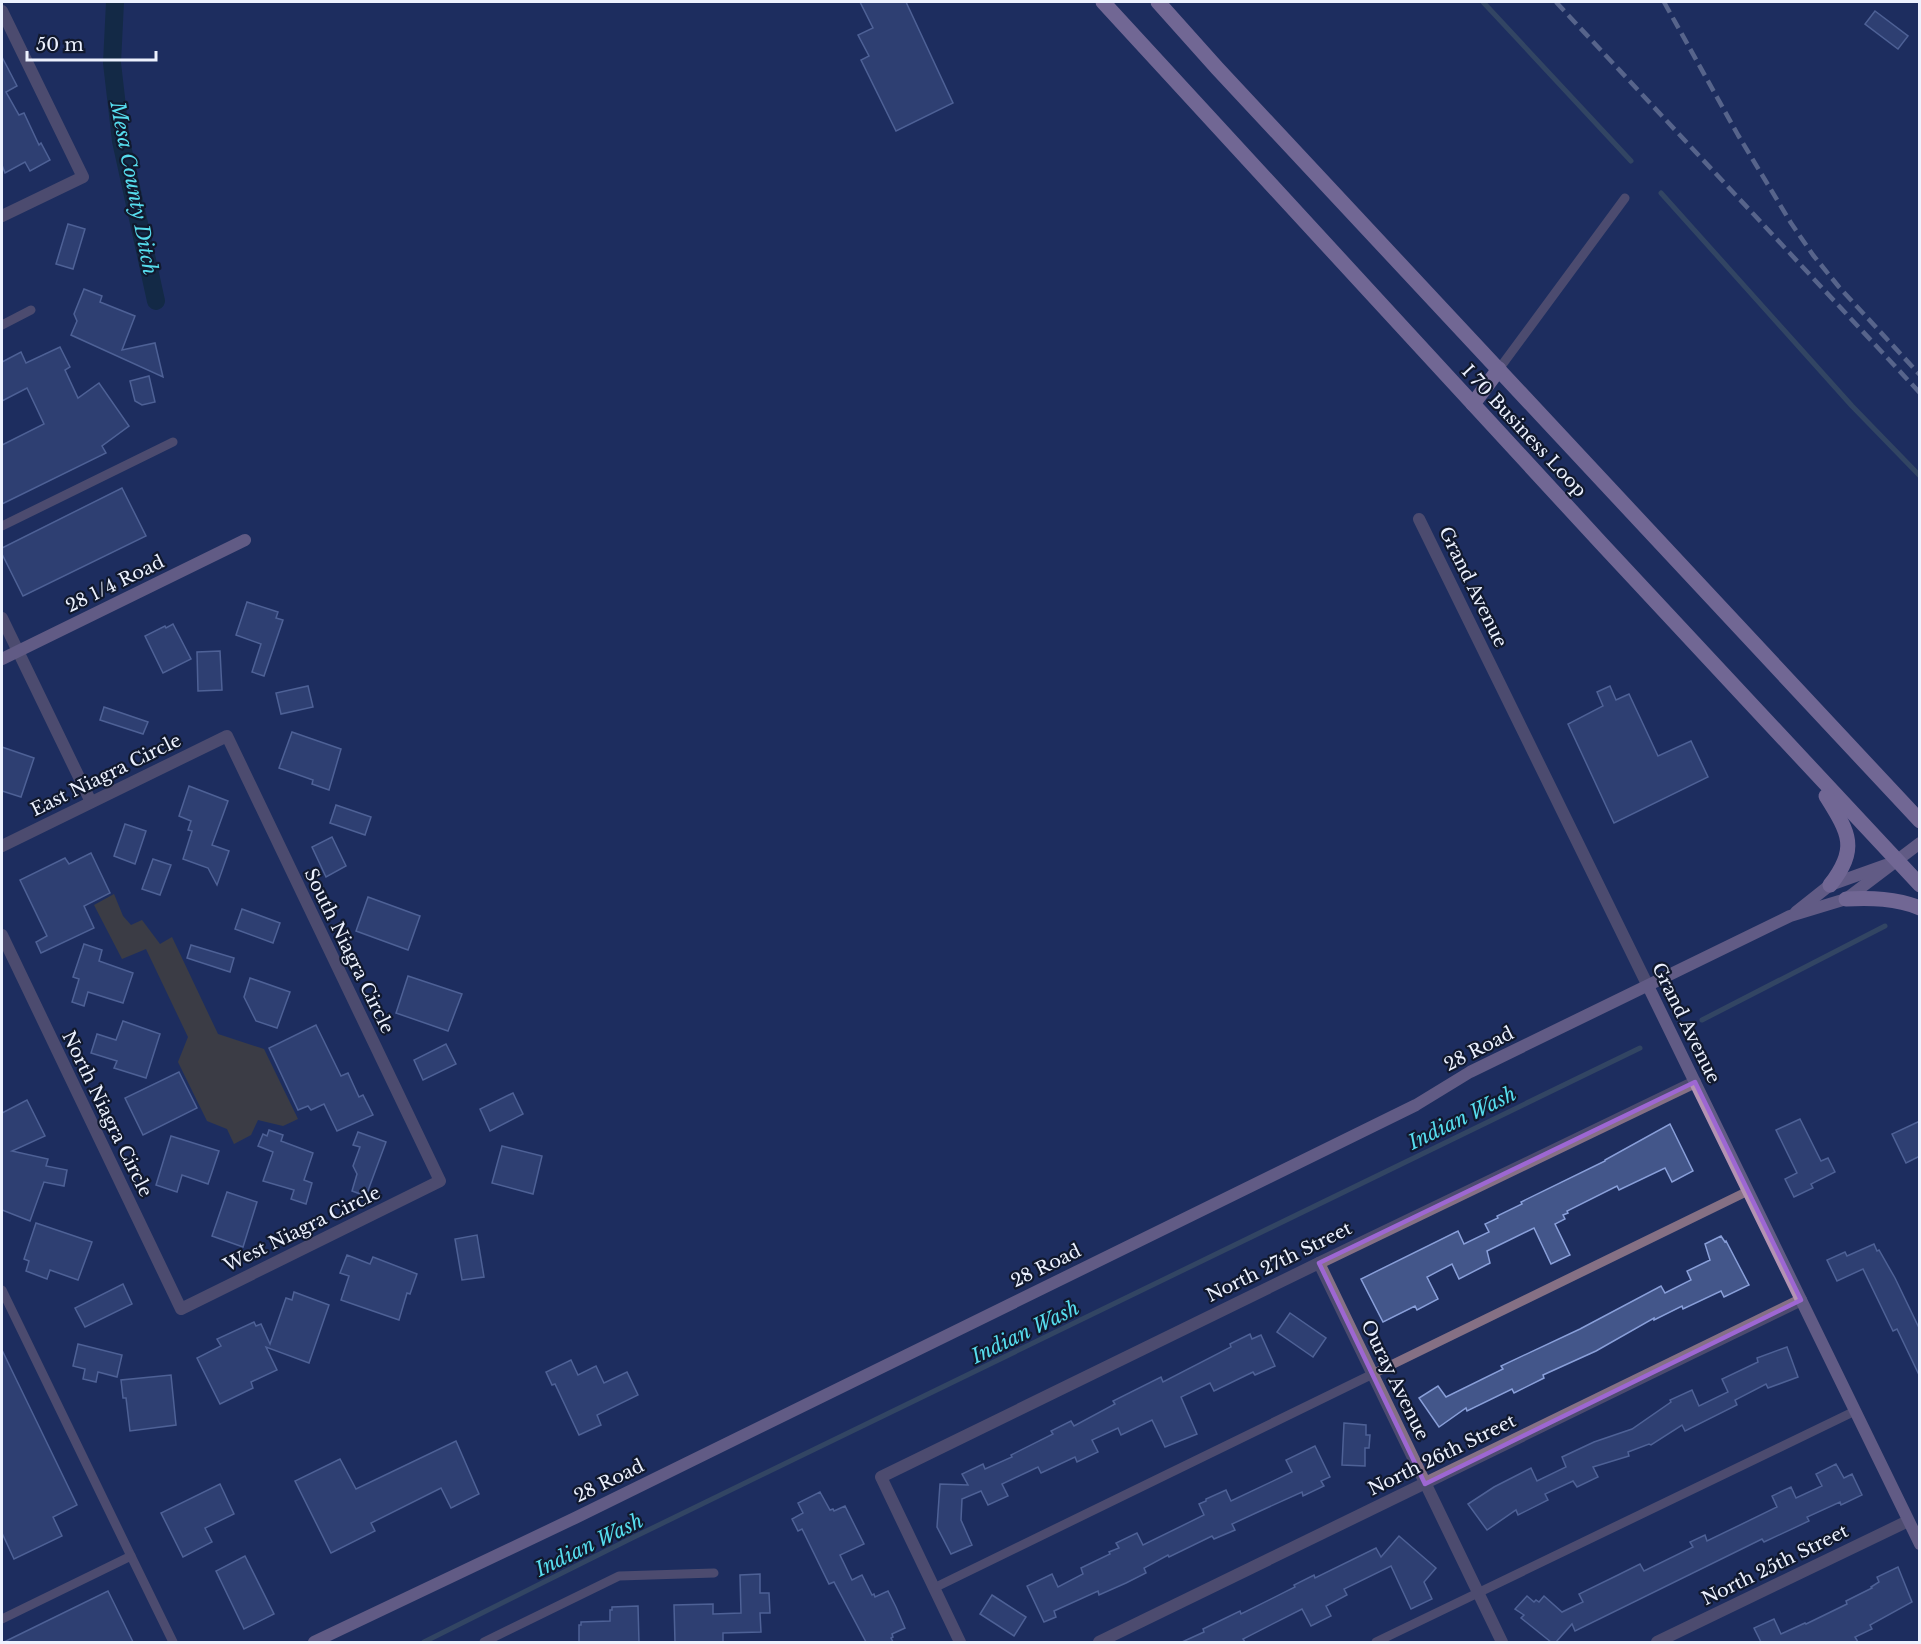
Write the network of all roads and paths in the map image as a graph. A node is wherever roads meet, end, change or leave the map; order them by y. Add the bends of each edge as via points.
1 (1103, 2) edge
2 (1158, 2) edge
3 (2, 11) edge
4 (1624, 198) dead end
5 (2, 216) edge
6 (31, 310) dead end
7 (2, 325) edge
8 (1498, 369) junction
9 (1473, 404) junction
10 (173, 442) dead end
11 (1419, 519) dead end
12 (2, 526) edge
13 (245, 540) dead end
14 (2, 618) edge
15 (17, 652) junction
16 (2, 659) edge
17 (227, 736) joint
18 (1809, 767) junction
19 (91, 802) junction
20 (1920, 822) edge
21 (1920, 843) edge
22 (2, 846) edge
23 (1897, 861) junction
24 (1830, 885) junction
25 (1920, 885) edge
26 (1846, 900) junction
27 (1920, 908) edge
28 (1790, 916) junction
29 (2, 935) edge
30 (1648, 986) junction
31 (1695, 1082) junction
32 (440, 1181) joint
33 (1748, 1191) junction
34 (1319, 1263) junction
35 (2, 1290) edge
36 (1801, 1300) junction
37 (181, 1309) joint
38 (1373, 1375) junction
39 (1855, 1411) junction
40 (1425, 1484) junction
41 (1908, 1521) junction
42 (1920, 1544) edge
43 (131, 1556) junction
44 (714, 1573) dead end
45 (934, 1588) junction
46 (1478, 1593) junction
47 (2, 1619) edge
48 (173, 1642) edge
49 (314, 1642) edge
50 (484, 1642) edge
51 (960, 1642) edge
52 (1099, 1642) edge
53 (1376, 1642) edge
54 (1502, 1642) edge
55 (1657, 1642) edge

1 - 9 main road, I 70 Business Loop
2 - 8 main road, I 70 Business Loop
3 - 5 street via 83,177
4 - 8 lane
6 - 7 lane
8 - 9 main road
8 - 20 main road, I 70 Business Loop
9 - 18 main road, I 70 Business Loop
10 - 12 lane
11 - 30 street, Grand Avenue
13 - 15 main road, 28 1/4 Road
14 - 15 street
15 - 16 main road, 28 1/4 Road
15 - 19 street
17 - 19 street, East Niagra Circle
17 - 32 street, South Niagra Circle
18 - 23 main road, I 70 Business Loop
18 - 24 main road via 1840,818 1849,842 1842,870
19 - 22 street, East Niagra Circle
21 - 23 main road, 28 Road
23 - 24 main road, 28 Road
23 - 25 main road, I 70 Business Loop
23 - 26 main road, 28 Road
24 - 28 main road, 28 Road
26 - 27 main road via 1882,899
26 - 28 main road, 28 Road
28 - 30 main road, 28 Road
29 - 37 street, North Niagra Circle
30 - 31 main road, Grand Avenue
30 - 49 main road, 28 Road via 1470,1072 1416,1105
31 - 33 main road, Grand Avenue
31 - 34 street, North 27th Street
32 - 37 street, West Niagra Circle
33 - 36 main road, Grand Avenue
33 - 38 lane
34 - 38 street, Ouray Avenue
34 - 45 street, North 27th Street via 881,1477
35 - 43 lane
36 - 39 main road, Grand Avenue
36 - 40 street, North 26th Street
38 - 40 street, Ouray Avenue
38 - 45 lane
39 - 41 main road, Grand Avenue
39 - 46 lane
40 - 46 street, Ouray Avenue
40 - 52 street, North 26th Street
41 - 42 main road, Grand Avenue
41 - 55 street, North 25th Street
43 - 47 lane
43 - 48 lane
44 - 50 lane via 619,1576
45 - 51 street
46 - 53 lane
46 - 54 street, Ouray Avenue

